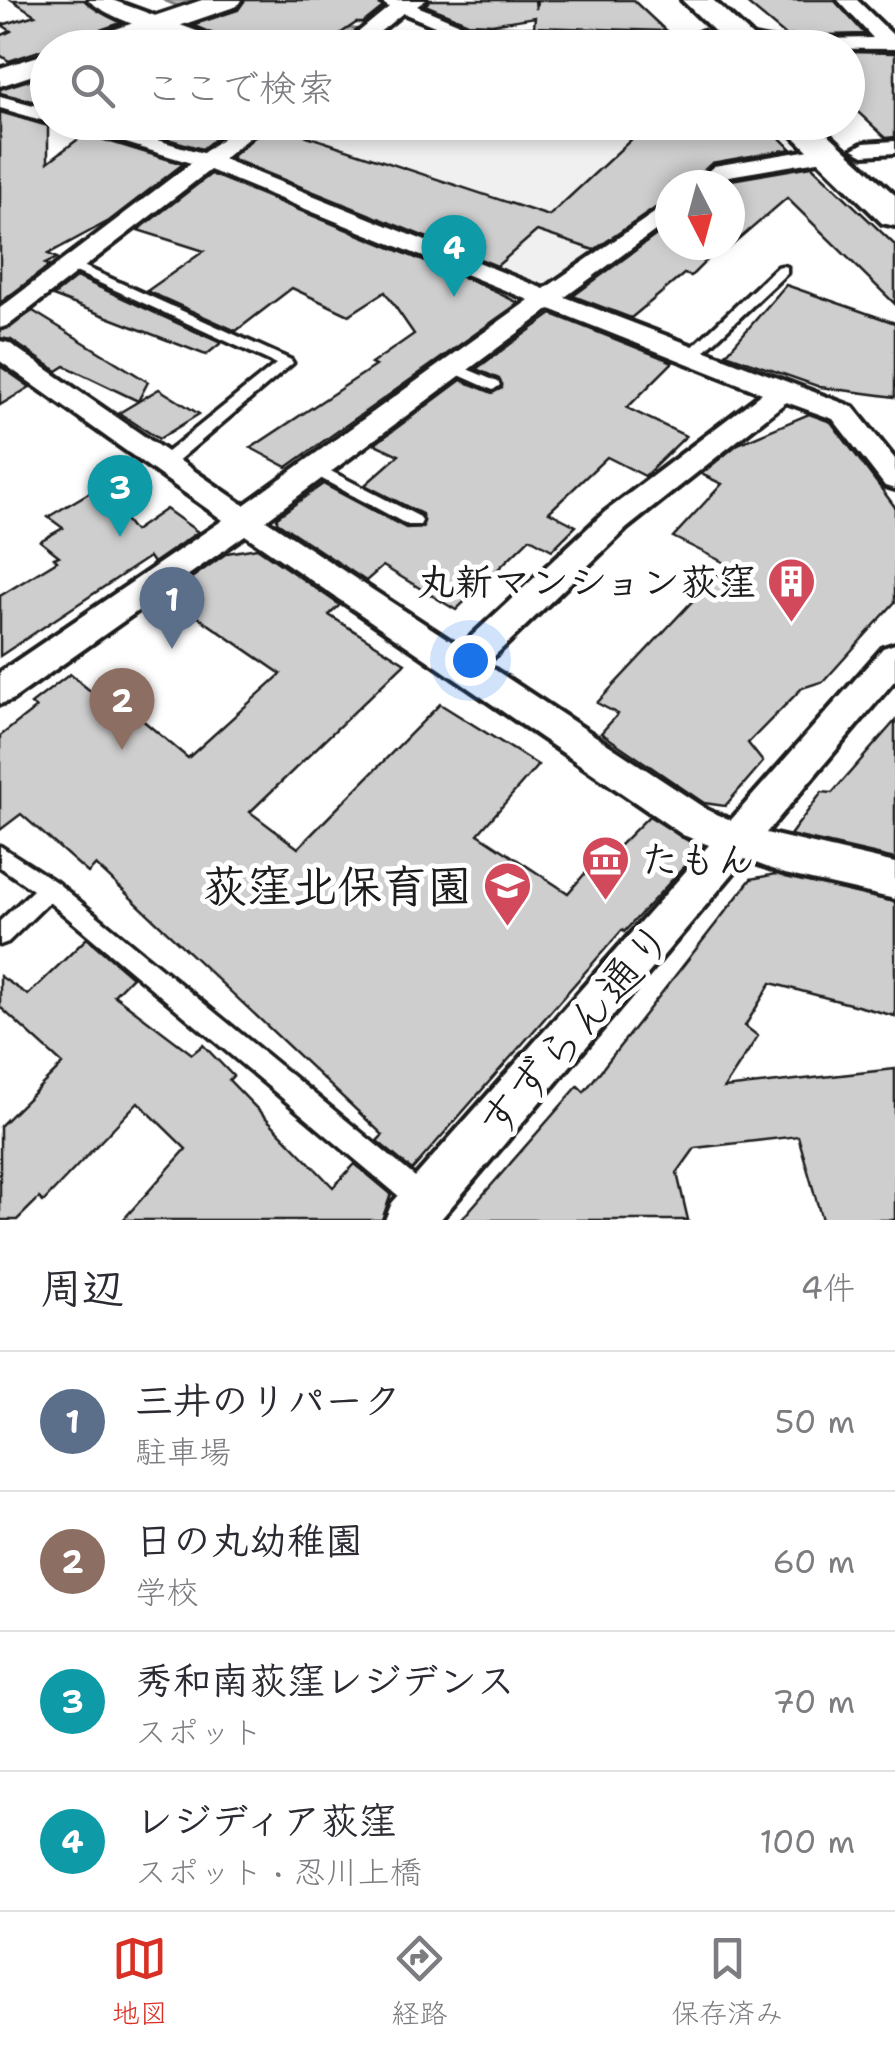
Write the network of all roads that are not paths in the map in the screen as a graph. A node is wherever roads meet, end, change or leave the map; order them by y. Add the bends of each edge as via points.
1 (97, 0) edge
2 (228, 0) edge
3 (663, 0) edge
4 (696, 0) edge
5 (847, 0) edge
6 (402, 2) edge
7 (154, 24) junction
8 (137, 30) edge
9 (174, 30) edge
10 (369, 30) edge
11 (460, 30) edge
12 (708, 30) edge
13 (718, 30) edge
14 (865, 44) edge
15 (892, 44) edge
16 (30, 67) edge
17 (0, 77) edge
18 (0, 102) edge
19 (30, 111) edge
20 (132, 140) edge
21 (236, 140) edge
22 (825, 140) edge
23 (834, 140) edge
24 (842, 140) edge
25 (880, 148) edge
26 (210, 162) junction
27 (725, 170) edge
28 (895, 176) edge
29 (895, 215) edge
30 (655, 221) edge
31 (72, 265) junction
32 (782, 270) dead end
33 (548, 299) junction
34 (0, 320) edge
35 (0, 349) edge
36 (690, 357) junction
37 (455, 368) junction
38 (493, 385) dead end
39 (783, 390) junction
40 (162, 465) junction
41 (315, 468) junction
42 (895, 479) edge
43 (235, 514) junction
44 (414, 521) dead end
45 (895, 656) edge
46 (463, 665) junction
47 (0, 690) edge
48 (739, 841) junction
49 (0, 855) edge
50 (895, 881) edge
51 (49, 889) junction
52 (0, 935) edge
53 (417, 1211) edge

1 - 7 street
2 - 7 street
3 - 12 main road
4 - 13 main road
5 - 15 street
6 - 10 street
6 - 11 street
7 - 8 street
7 - 9 street
14 - 15 street
16 - 17 street
18 - 19 street
20 - 26 street
21 - 26 street
22 - 27 street
23 - 29 main road
24 - 25 main road
25 - 28 main road
26 - 31 street
26 - 33 street
30 - 33 street
31 - 34 street
31 - 40 lane via 286,363
32 - 36 lane
33 - 36 street
33 - 37 street
35 - 40 street
36 - 39 street
37 - 38 lane
37 - 41 street
39 - 42 street via 843,413
39 - 46 street via 616,520
40 - 43 street
41 - 43 street
41 - 44 lane
43 - 46 street
43 - 47 street
45 - 48 street, すずらん通り
46 - 48 street via 696,823
48 - 50 street
48 - 53 street, すずらん通り
49 - 51 lane
51 - 52 lane
51 - 53 lane

